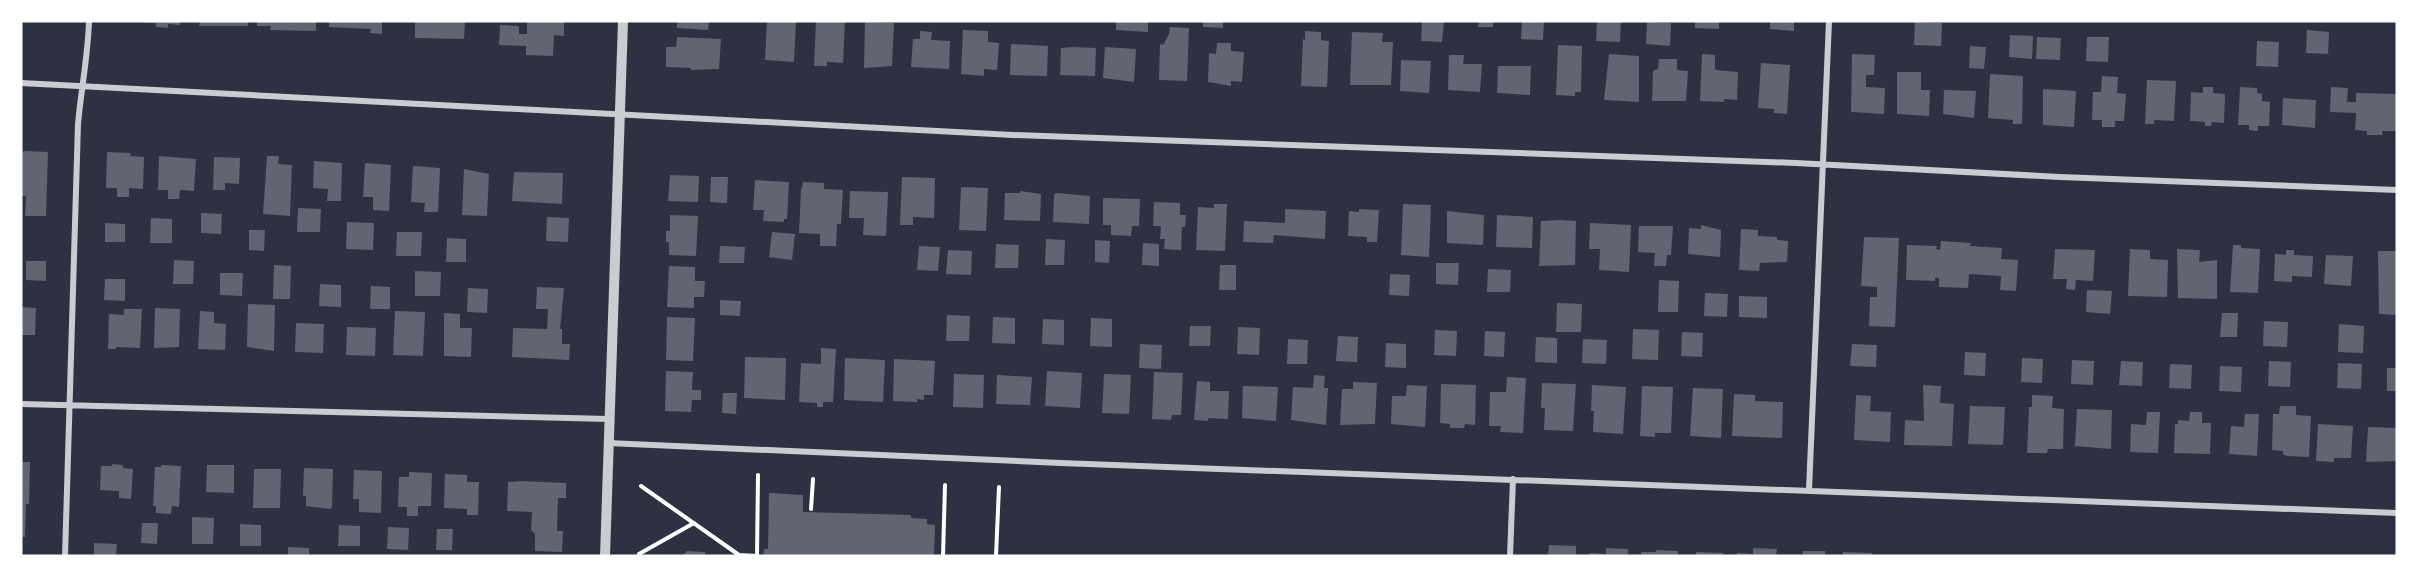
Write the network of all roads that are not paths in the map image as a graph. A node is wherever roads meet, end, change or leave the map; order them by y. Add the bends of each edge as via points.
1 (89, 21) edge
2 (623, 21) edge
3 (1829, 21) edge
4 (21, 83) edge
5 (82, 86) junction
6 (618, 115) junction
7 (1824, 165) junction
8 (2397, 190) edge
9 (21, 404) edge
10 (70, 405) junction
11 (609, 419) junction
12 (608, 443) junction
13 (1513, 479) junction
14 (1809, 490) junction
15 (2397, 513) edge
16 (65, 556) edge
17 (605, 556) edge
18 (1509, 556) edge

1 - 5 street
2 - 6 street
3 - 7 street
4 - 5 street
5 - 6 street
5 - 10 street
6 - 7 street via 1013,135
6 - 11 street
7 - 8 street
7 - 14 street
9 - 10 street
10 - 11 street
10 - 16 street
11 - 12 street
12 - 13 street
12 - 17 street
13 - 14 street
13 - 18 street
14 - 15 street

